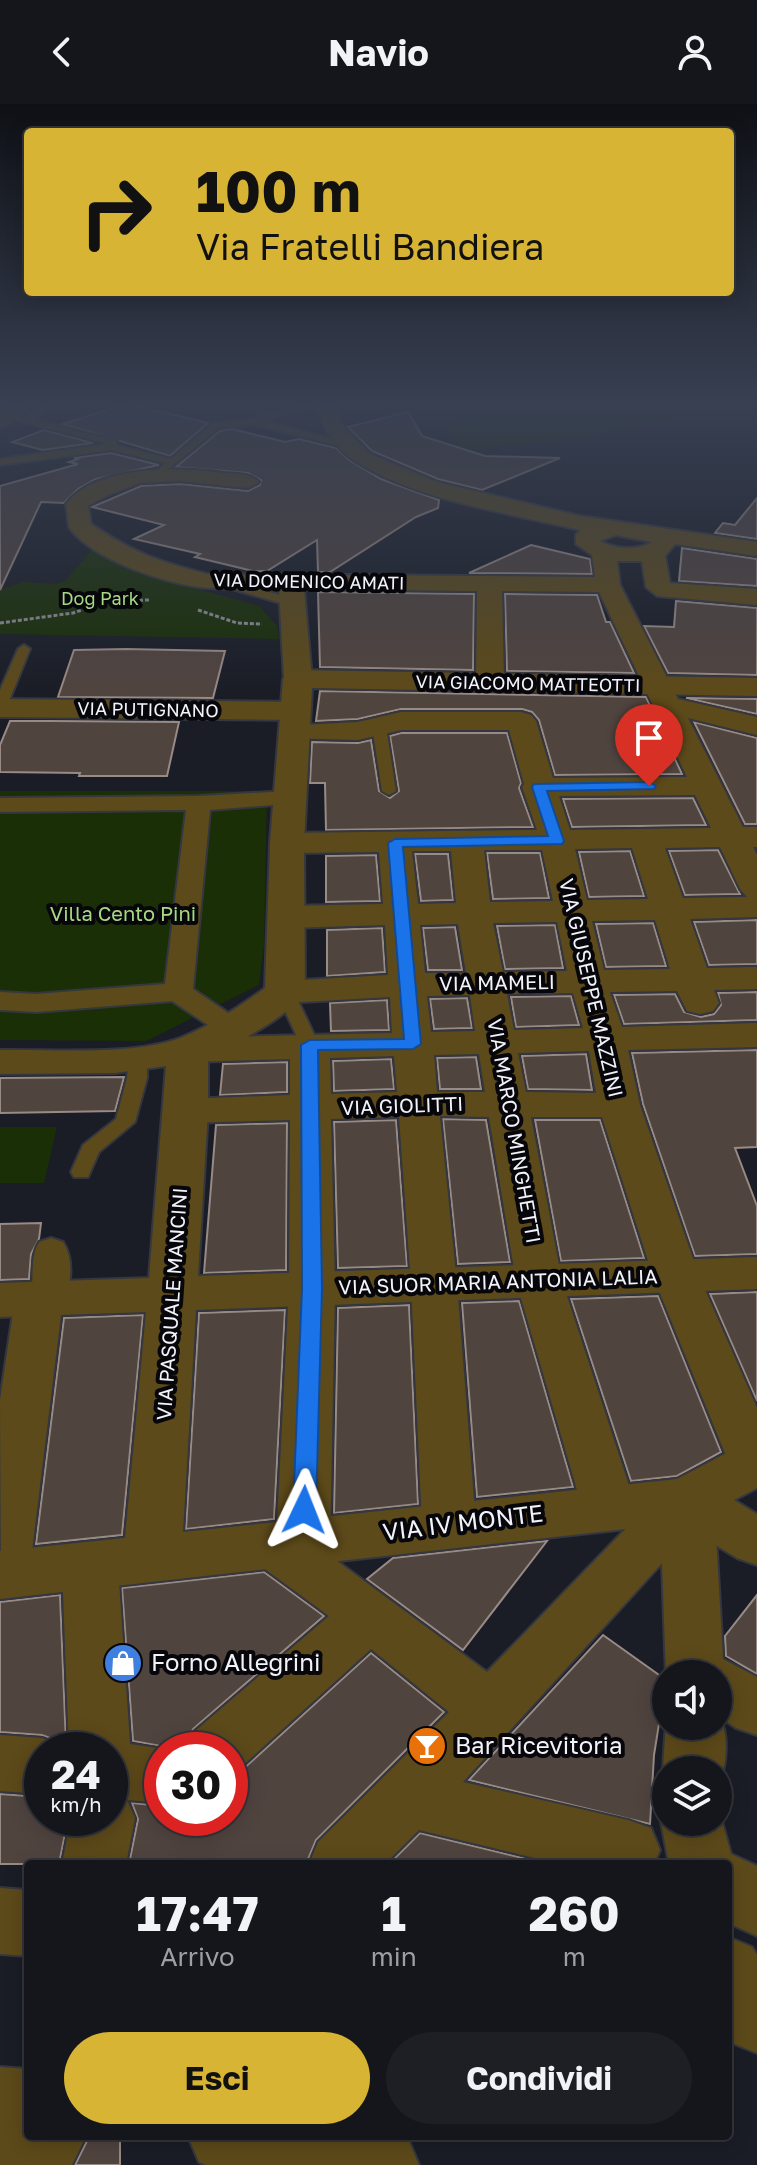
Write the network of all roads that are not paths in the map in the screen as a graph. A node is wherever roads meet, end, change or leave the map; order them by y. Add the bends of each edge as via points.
1 (81, 501) edge
2 (476, 501) edge
3 (588, 536) junction
4 (656, 546) junction
5 (757, 549) edge
6 (757, 557) edge
7 (489, 584) junction
8 (608, 585) junction
9 (291, 592) junction
10 (757, 597) edge
11 (24, 649) dead end
12 (298, 679) junction
13 (490, 683) junction
14 (757, 687) edge
15 (663, 695) junction
16 (0, 707) edge
17 (295, 722) junction
18 (379, 726) junction
19 (757, 726) edge
20 (704, 786) junction
21 (538, 787) junction
22 (389, 791) dead end
23 (290, 798) junction
24 (199, 803) junction
25 (0, 805) edge
26 (744, 837) edge
27 (646, 840) junction
28 (557, 841) junction
29 (287, 843) junction
30 (395, 843) junction
31 (467, 843) junction
32 (757, 889) edge
33 (757, 907) edge
34 (669, 908) junction
35 (573, 910) junction
36 (474, 913) junction
37 (400, 915) junction
38 (287, 917) junction
39 (757, 978) edge
40 (692, 979) junction
41 (588, 981) junction
42 (489, 984) junction
43 (407, 985) junction
44 (178, 992) junction
45 (285, 992) junction
46 (0, 1001) edge
47 (230, 1027) junction
48 (757, 1035) edge
49 (606, 1038) junction
50 (712, 1038) junction
51 (499, 1040) junction
52 (413, 1044) junction
53 (310, 1045) junction
54 (187, 1050) junction
55 (138, 1057) junction
56 (0, 1062) edge
57 (418, 1104) junction
58 (509, 1104) junction
59 (619, 1105) junction
60 (309, 1110) junction
61 (186, 1111) junction
62 (81, 1172) dead end
63 (51, 1250) dead end
64 (757, 1273) edge
65 (676, 1276) junction
66 (539, 1281) junction
67 (434, 1284) junction
68 (312, 1288) junction
69 (173, 1294) junction
70 (29, 1299) edge
71 (9, 1444) edge
72 (756, 1462) edge
73 (687, 1500) junction
74 (609, 1507) junction
75 (449, 1525) junction
76 (757, 1542) edge
77 (288, 1543) junction
78 (152, 1558) junction
79 (90, 1567) junction
80 (0, 1575) edge
81 (370, 1615) junction
82 (701, 1660) edge
83 (732, 1694) edge
84 (490, 1709) junction
85 (757, 1709) edge
86 (99, 1732) edge
87 (237, 1732) edge
88 (0, 1763) edge
89 (24, 1765) edge
90 (408, 1798) junction
91 (99, 1836) edge
92 (696, 1836) edge
93 (628, 1850) dead end
94 (95, 1860) edge
95 (345, 1860) edge
96 (700, 1860) edge
97 (732, 1887) edge
98 (757, 1904) edge
99 (0, 1921) edge
100 (24, 1923) edge
101 (732, 1977) edge
102 (757, 2018) edge
103 (0, 2103) edge
104 (24, 2105) edge
105 (45, 2140) edge
106 (247, 2140) edge
107 (19, 2165) edge
108 (382, 2165) edge

1 - 9 street, VIA DOMENICO AMATI via 80,527 119,554 207,581
2 - 3 street
3 - 4 street via 625,555
3 - 4 street via 616,528 639,530
3 - 8 street
4 - 5 street
4 - 6 street
4 - 10 street via 658,587
7 - 8 street, VIA DOMENICO AMATI
7 - 9 street, VIA DOMENICO AMATI
7 - 13 street
8 - 15 street
9 - 12 street
11 - 16 lane
12 - 13 street, VIA GIACOMO MATTEOTTI
12 - 17 street
13 - 15 street, VIA GIACOMO MATTEOTTI
14 - 15 street, VIA GIACOMO MATTEOTTI
15 - 19 street
15 - 20 street
16 - 17 street, VIA PUTIGNANO
17 - 18 street, VIA GIUSEPPE MAZZINI via 358,731
17 - 23 street
18 - 21 street, VIA GIUSEPPE MAZZINI via 401,721 521,721
18 - 22 lane
20 - 21 street
20 - 26 street
21 - 28 street, VIA GIUSEPPE MAZZINI
23 - 24 street
23 - 29 street
24 - 25 street
24 - 44 street
26 - 27 street
26 - 32 street
27 - 28 street
27 - 34 street
28 - 31 street
28 - 35 street, VIA GIUSEPPE MAZZINI
29 - 30 street
29 - 38 street
30 - 31 street
30 - 37 street
31 - 36 street, VIA MARCO MINGHETTI
33 - 34 street
34 - 35 street
34 - 40 street
35 - 36 street
35 - 41 street, VIA GIUSEPPE MAZZINI
36 - 37 street
36 - 42 street, VIA MARCO MINGHETTI
37 - 38 street
37 - 43 street
38 - 45 street
39 - 40 street, VIA MAMELI
40 - 41 street, VIA MAMELI
40 - 50 street
41 - 42 street, VIA MAMELI
41 - 49 street, VIA GIUSEPPE MAZZINI
42 - 43 street, VIA MAMELI
42 - 51 street, VIA MARCO MINGHETTI
43 - 45 street, VIA MAMELI
43 - 52 street
44 - 46 street
44 - 47 street
45 - 47 street
45 - 53 lane
47 - 54 street
48 - 50 street
49 - 50 street
49 - 51 street
49 - 59 street, VIA GIUSEPPE MAZZINI
51 - 52 street
51 - 58 street, VIA MARCO MINGHETTI
52 - 53 street
52 - 57 street
53 - 54 street
53 - 60 street
54 - 55 street
54 - 61 street, VIA PASQUALE MANCINI
55 - 56 street
55 - 62 lane via 125,1122 90,1149
57 - 58 street, VIA GIOLITTI
57 - 60 street, VIA GIOLITTI
57 - 67 street
58 - 59 street, VIA GIOLITTI
58 - 66 street, VIA MARCO MINGHETTI
59 - 65 street, VIA GIUSEPPE MAZZINI
60 - 61 street, VIA GIOLITTI
60 - 68 street
61 - 69 street, VIA PASQUALE MANCINI
63 - 70 street via 52,1282
64 - 65 street, VIA SUOR MARIA ANTONIA LALIA
65 - 66 street, VIA SUOR MARIA ANTONIA LALIA
65 - 72 street, VIA GIUSEPPE MAZZINI
66 - 67 street, VIA SUOR MARIA ANTONIA LALIA
66 - 74 street, VIA MARCO MINGHETTI
67 - 68 street, VIA SUOR MARIA ANTONIA LALIA
67 - 75 street
68 - 69 street, VIA SUOR MARIA ANTONIA LALIA
68 - 77 street
69 - 70 street, VIA SUOR MARIA ANTONIA LALIA
69 - 78 street, VIA PASQUALE MANCINI
70 - 71 street
71 - 80 street
72 - 73 street
73 - 74 street, VIA IV MONTE
73 - 76 street
73 - 82 street
73 - 84 street
74 - 75 street, VIA IV MONTE
75 - 77 street, VIA IV MONTE
77 - 78 street, VIA IV MONTE
77 - 81 street
78 - 79 street, VIA IV MONTE
79 - 80 street, VIA IV MONTE
79 - 86 street
81 - 84 street
81 - 87 street
83 - 85 street
84 - 90 street
88 - 89 street
90 - 93 street
90 - 95 street
91 - 94 street
92 - 96 street
97 - 98 street
99 - 100 street
101 - 102 street
103 - 104 street
105 - 107 street
106 - 108 street

